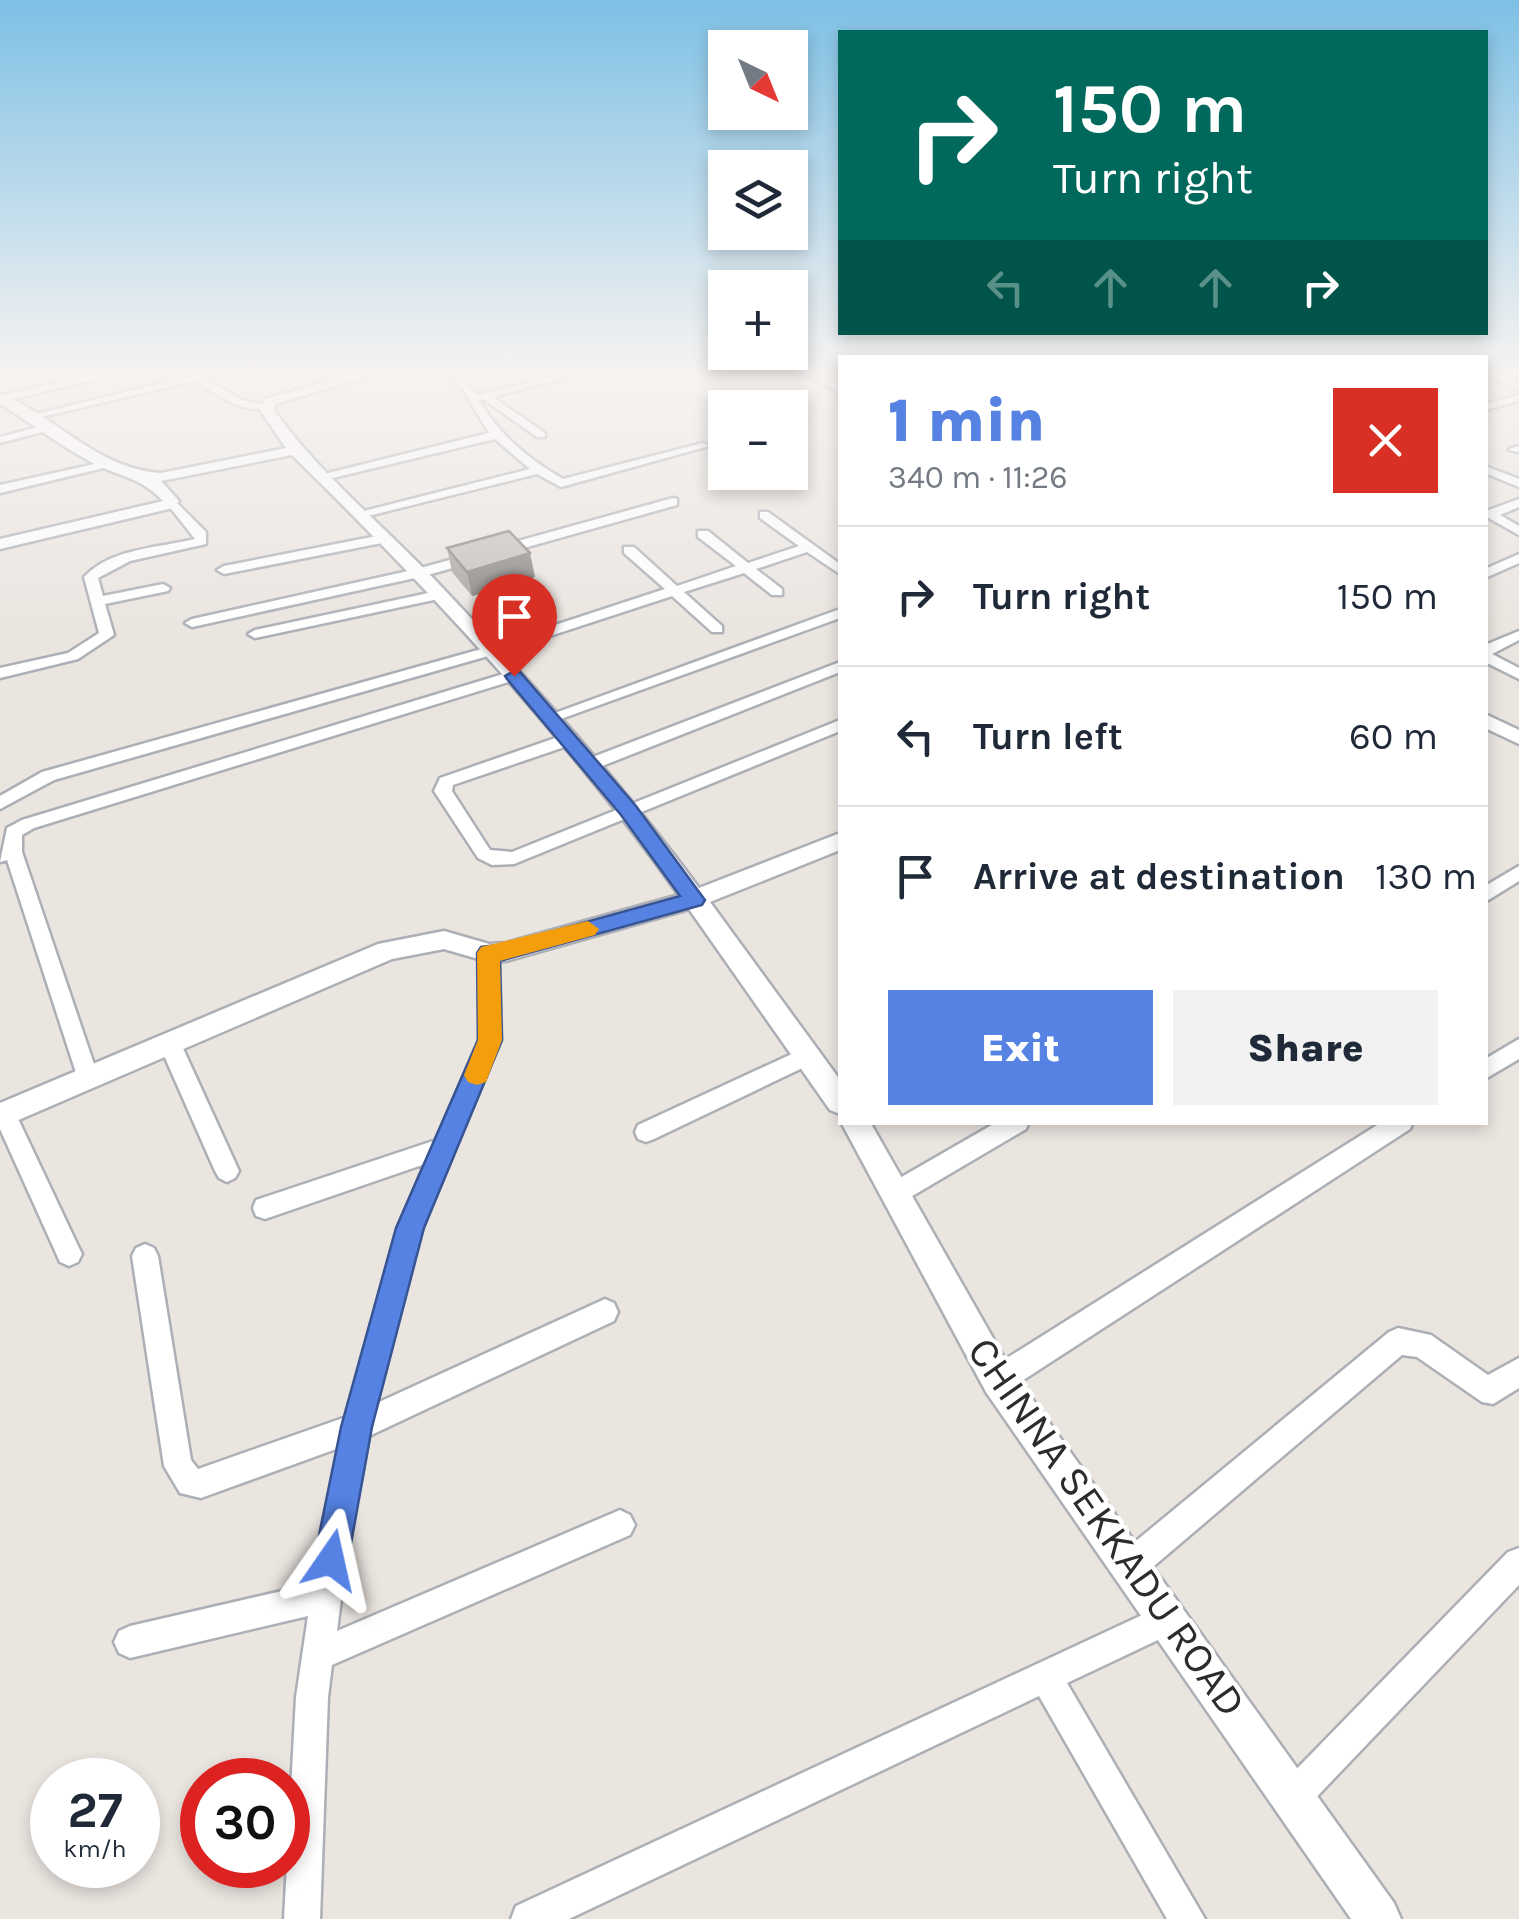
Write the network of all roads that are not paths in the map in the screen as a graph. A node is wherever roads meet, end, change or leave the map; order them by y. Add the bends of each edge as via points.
1 (101, 460) edge
2 (245, 460) edge
3 (305, 460) edge
4 (396, 460) edge
5 (527, 460) edge
6 (652, 460) edge
7 (108, 464) junction
8 (539, 470) junction
9 (1488, 470) edge
10 (149, 478) junction
11 (324, 478) junction
12 (1519, 482) edge
13 (0, 489) edge
14 (171, 501) junction
15 (673, 502) dead end
16 (1509, 503) edge
17 (364, 515) junction
18 (764, 516) dead end
19 (1519, 532) edge
20 (703, 534) dead end
21 (387, 538) junction
22 (0, 544) edge
23 (809, 547) junction
24 (630, 550) dead end
25 (1519, 558) edge
26 (746, 568) junction
27 (838, 569) edge
28 (224, 570) dead end
29 (1488, 573) edge
30 (419, 574) junction
31 (163, 588) dead end
32 (674, 591) junction
33 (777, 592) dead end
34 (438, 594) junction
35 (99, 601) junction
36 (838, 614) edge
37 (192, 623) dead end
38 (717, 629) dead end
39 (254, 634) dead end
40 (1519, 635) edge
41 (490, 650) junction
42 (1488, 652) edge
43 (1488, 656) edge
44 (838, 668) edge
45 (0, 673) edge
46 (1519, 674) edge
47 (514, 676) junction
48 (552, 717) junction
49 (1488, 722) edge
50 (838, 726) edge
51 (1519, 738) edge
52 (570, 739) junction
53 (591, 764) junction
54 (0, 803) edge
55 (628, 810) junction
56 (838, 842) edge
57 (6, 854) edge
58 (1519, 872) edge
59 (1488, 893) edge
60 (694, 900) junction
61 (488, 953) junction
62 (170, 1044) junction
63 (1519, 1048) edge
64 (807, 1056) junction
65 (1488, 1068) edge
66 (88, 1079) junction
67 (838, 1099) edge
68 (2, 1116) edge
69 (857, 1125) edge
70 (1013, 1125) edge
71 (1397, 1125) edge
72 (646, 1132) dead end
73 (444, 1147) junction
74 (227, 1170) dead end
75 (894, 1194) junction
76 (264, 1208) dead end
77 (69, 1254) dead end
78 (144, 1256) dead end
79 (605, 1312) dead end
80 (1519, 1372) edge
81 (998, 1380) junction
82 (356, 1427) junction
83 (620, 1525) dead end
84 (1519, 1563) edge
85 (1130, 1566) junction
86 (326, 1596) junction
87 (1168, 1619) junction
88 (130, 1642) dead end
89 (317, 1656) junction
90 (1046, 1676) junction
91 (1294, 1796) junction
92 (302, 1919) edge
93 (529, 1919) edge
94 (1187, 1919) edge
95 (1378, 1919) edge

1 - 7 street
2 - 10 street
3 - 11 street
4 - 11 street
5 - 8 street
6 - 8 street via 561,484
7 - 10 street
7 - 13 street
8 - 17 street
9 - 12 street
10 - 14 street
11 - 17 street
14 - 22 street
14 - 35 street via 201,541 94,572
15 - 30 street
16 - 19 street via 1490,514
17 - 21 street
18 - 23 street
20 - 26 street
21 - 28 street
21 - 30 street
23 - 26 street
23 - 27 street
24 - 32 street
25 - 29 street
26 - 32 street
26 - 33 street
30 - 34 street
30 - 37 street
31 - 35 street
32 - 38 street
32 - 41 street
34 - 39 street
34 - 41 street
35 - 45 street via 108,630 100,642 60,660
36 - 48 street
40 - 42 street
41 - 47 street
41 - 54 street via 48,776
43 - 46 street
44 - 53 street
47 - 48 street
47 - 57 street via 28,824 13,832
48 - 52 street
49 - 51 street
50 - 55 street
52 - 53 street
52 - 55 street via 446,782 443,791 484,854 514,858
53 - 55 street
55 - 60 street
56 - 60 street
57 - 66 street
58 - 59 street
60 - 61 street
60 - 64 street
61 - 62 street via 444,940 387,951
61 - 73 street via 490,1040
62 - 66 street
62 - 74 street
63 - 65 street
64 - 67 street
64 - 72 street
66 - 68 street
68 - 77 street
69 - 75 street, CHINNA SEKKADU ROAD
70 - 75 street
71 - 81 street
73 - 76 street
73 - 82 street via 410,1228
75 - 81 street, CHINNA SEKKADU ROAD
78 - 82 street via 178,1466 190,1483
79 - 82 street
80 - 85 street via 1494,1390 1482,1388 1422,1344 1398,1341
81 - 85 street, CHINNA SEKKADU ROAD
82 - 86 street
83 - 89 street
84 - 91 street
85 - 87 street, CHINNA SEKKADU ROAD
86 - 88 street
86 - 89 street
87 - 90 street
87 - 91 street, CHINNA SEKKADU ROAD
89 - 92 street
90 - 93 street
90 - 94 street
91 - 95 street, CHINNA SEKKADU ROAD

